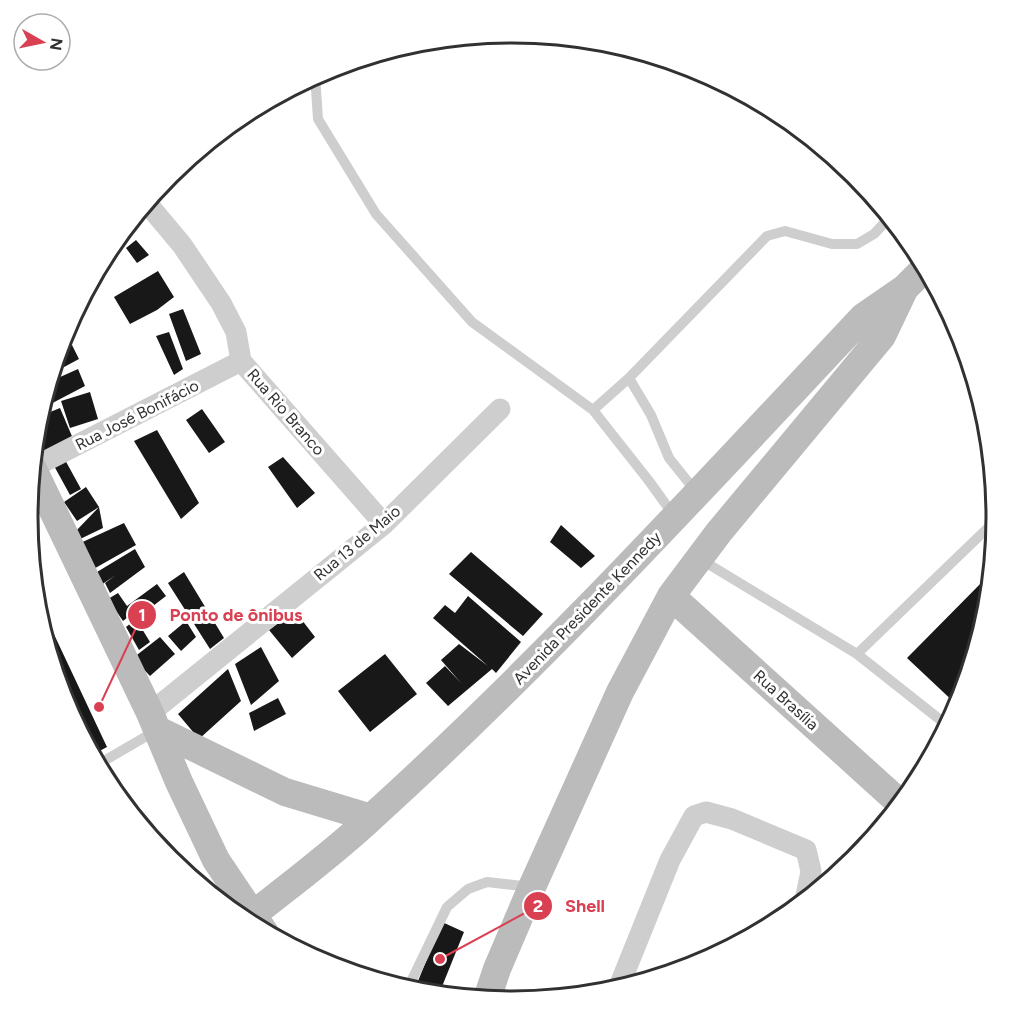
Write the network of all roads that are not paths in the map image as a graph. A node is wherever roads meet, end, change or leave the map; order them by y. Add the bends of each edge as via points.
1 (316, 85) edge
2 (151, 208) edge
3 (884, 223) edge
4 (919, 274) edge
5 (905, 288) junction
6 (241, 361) junction
7 (629, 378) junction
8 (500, 409) dead end
9 (593, 410) junction
10 (41, 463) edge
11 (39, 483) edge
12 (698, 493) junction
13 (675, 518) junction
14 (384, 524) junction
15 (986, 530) edge
16 (699, 558) junction
17 (671, 596) junction
18 (857, 654) junction
19 (941, 720) edge
20 (154, 722) junction
21 (104, 760) edge
22 (894, 798) edge
23 (371, 818) junction
24 (532, 887) junction
25 (808, 888) edge
26 (247, 911) edge
27 (259, 919) edge
28 (623, 978) edge
29 (412, 980) edge
30 (489, 991) edge

1 - 9 lane via 318,119 376,214 472,322
2 - 6 street, Rua Rio Branco via 221,303 236,332
3 - 7 lane via 857,244 832,244 785,231 766,236
4 - 5 street, Avenida Presidente Kennedy
5 - 12 street, Avenida Presidente Kennedy via 863,317
5 - 16 street, Avenida Presidente Kennedy via 882,336
6 - 10 street, Rua José Bonifácio
6 - 14 street, Rua Rio Branco
7 - 9 lane
7 - 12 lane via 651,415 669,458
8 - 14 street, Rua 13 de Maio
9 - 13 lane
11 - 20 street
12 - 13 street, Avenida Presidente Kennedy
13 - 23 street, Avenida Presidente Kennedy via 546,653
14 - 20 street, Rua 13 de Maio
15 - 18 lane
16 - 17 street, Avenida Presidente Kennedy
16 - 18 lane
17 - 22 street, Rua Brasília
17 - 24 street, Avenida Presidente Kennedy via 620,693
18 - 19 lane
20 - 21 lane
20 - 23 street via 285,792
20 - 26 street via 216,860
23 - 27 street, Avenida Presidente Kennedy
24 - 29 lane via 487,882 468,889 447,907
24 - 30 street, Avenida Presidente Kennedy
25 - 28 street via 811,871 806,850 732,819 706,812 694,816 670,861

